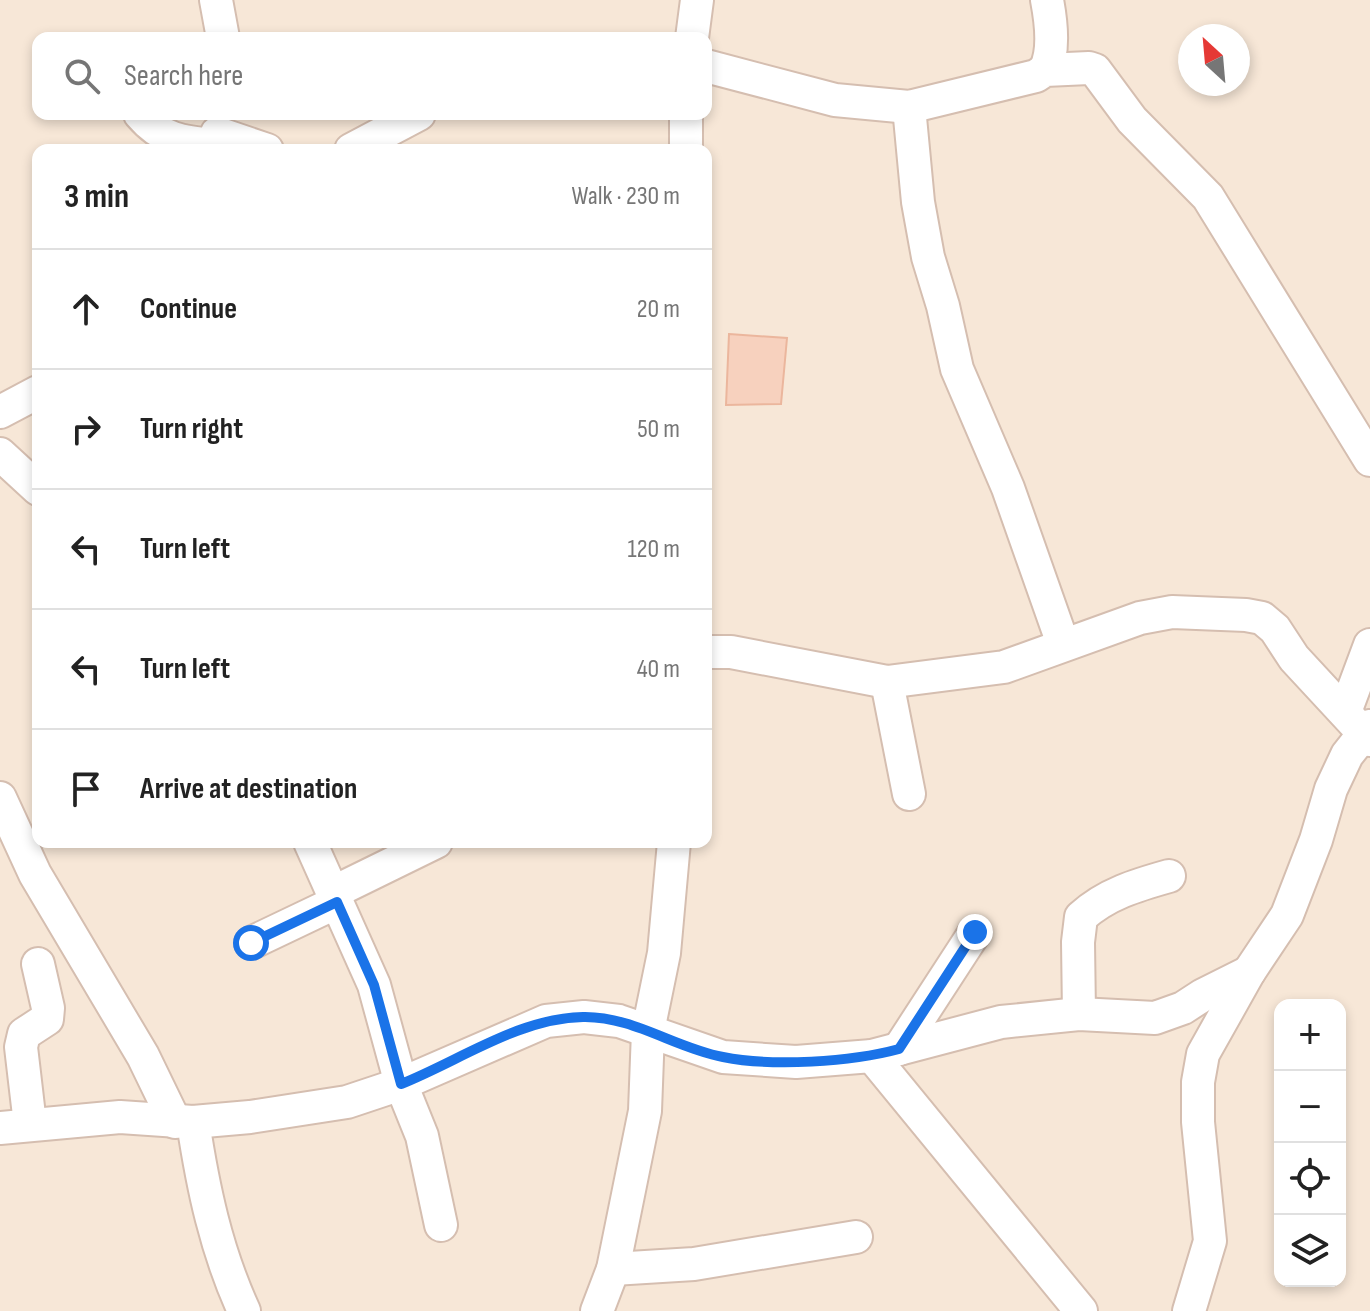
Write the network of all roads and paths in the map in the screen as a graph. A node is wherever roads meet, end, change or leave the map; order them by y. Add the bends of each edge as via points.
1 (697, 0) edge
2 (1047, 0) edge
3 (218, 1) edge
4 (222, 32) edge
5 (693, 32) edge
6 (712, 68) edge
7 (1045, 70) junction
8 (909, 107) junction
9 (145, 120) edge
10 (408, 120) edge
11 (686, 120) edge
12 (216, 136) edge
13 (245, 144) edge
14 (362, 144) edge
15 (686, 144) edge
16 (32, 395) edge
17 (0, 412) edge
18 (0, 454) edge
19 (1370, 460) edge
20 (32, 483) edge
21 (1063, 644) junction
22 (1370, 645) edge
23 (712, 652) edge
24 (887, 682) junction
25 (1362, 728) edge
26 (909, 794) dead end
27 (4, 815) edge
28 (313, 848) edge
29 (425, 848) edge
30 (673, 848) edge
31 (1169, 876) dead end
32 (335, 897) junction
33 (975, 932) dead end
34 (251, 943) dead end
35 (38, 964) dead end
36 (1249, 972) junction
37 (1079, 1014) junction
38 (648, 1031) junction
39 (885, 1052) junction
40 (401, 1084) junction
41 (184, 1122) junction
42 (15, 1126) edge
43 (441, 1225) dead end
44 (856, 1237) dead end
45 (613, 1269) junction
46 (244, 1311) edge
47 (597, 1311) edge
48 (1081, 1311) edge
49 (1189, 1311) edge

1 - 5 street
2 - 7 street via 1051,49
3 - 4 street
6 - 8 street via 835,100
7 - 8 street
7 - 19 street via 1095,70 1132,120 1208,197
8 - 21 street via 928,257 957,369 1008,488
9 - 12 street via 164,136 188,143
10 - 14 street
11 - 15 street
12 - 13 street
16 - 17 street
18 - 20 street
21 - 24 street via 1004,667
21 - 25 street via 1172,612 1262,618
22 - 25 street
23 - 24 street
24 - 26 street
25 - 36 street via 1331,789 1287,915
27 - 41 street
28 - 32 street
29 - 32 street
30 - 38 street via 664,953
31 - 37 street via 1127,888 1081,917
32 - 34 street
32 - 40 street via 374,985
33 - 39 street
35 - 42 street via 47,1019 24,1034
36 - 37 street via 1155,1018
36 - 49 street via 1203,1054 1198,1082 1210,1241
37 - 39 street via 1001,1022
38 - 39 street via 723,1057 796,1062
38 - 40 street via 584,1017 546,1021
38 - 45 street via 645,1111
39 - 48 street
40 - 41 street via 347,1102
40 - 43 street via 422,1136
41 - 42 street via 120,1117
41 - 46 street via 226,1271
44 - 45 street via 709,1262
45 - 47 street

